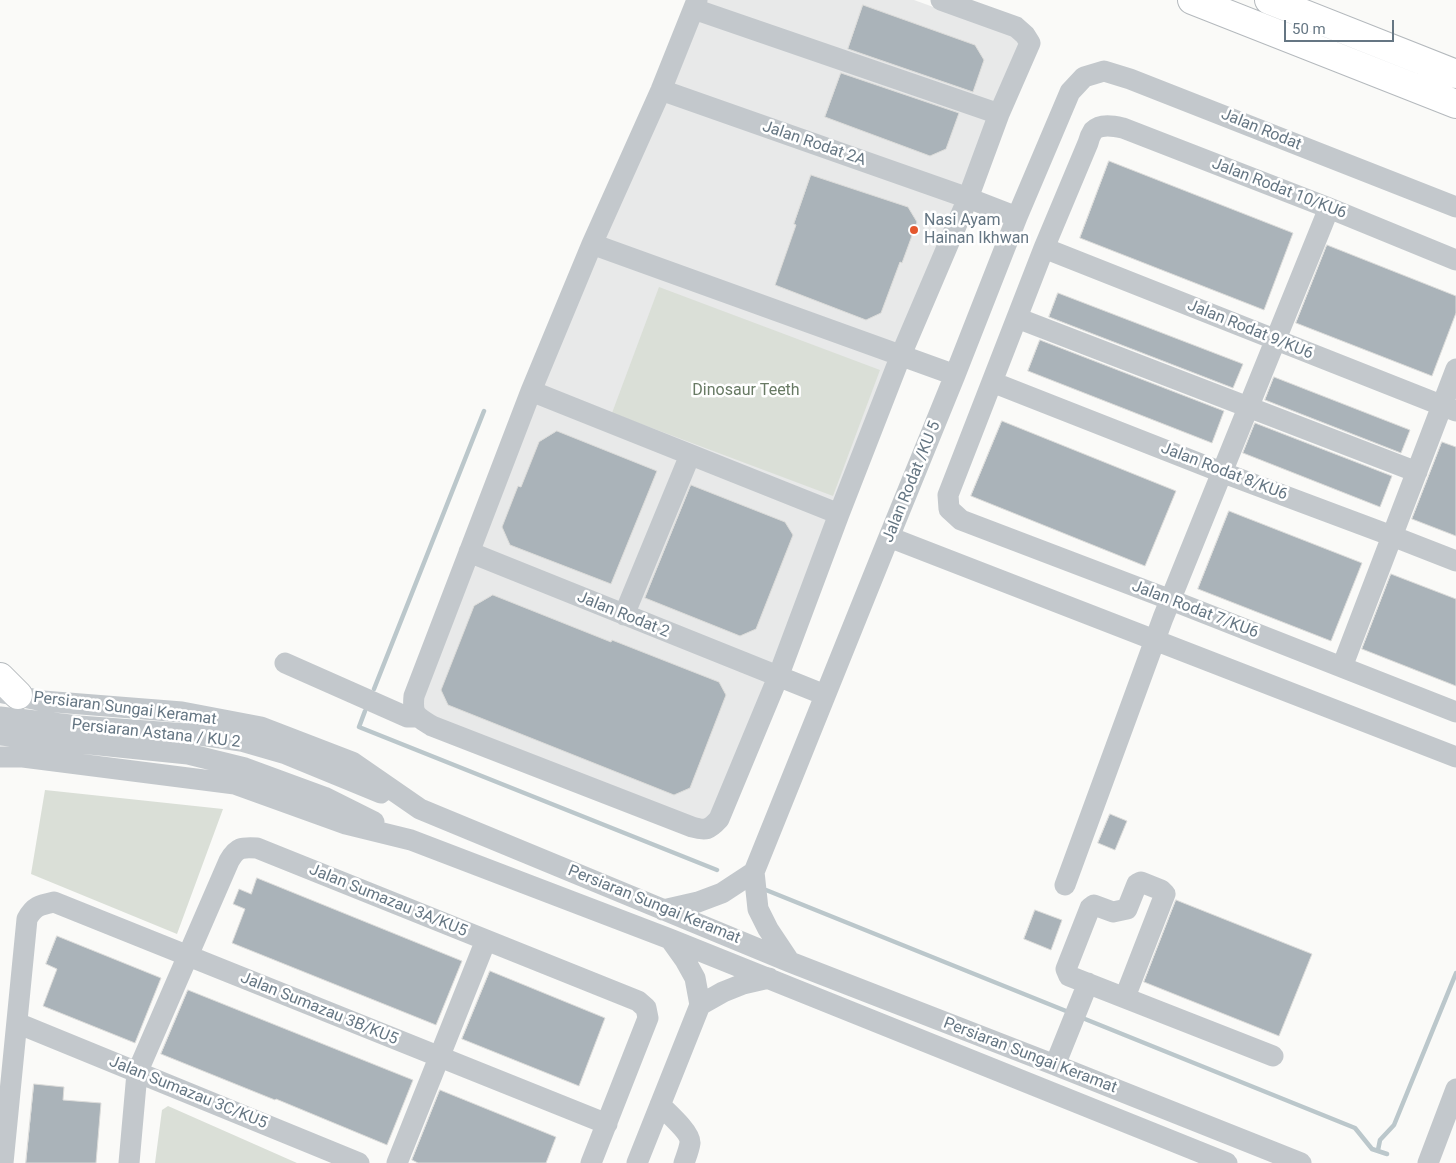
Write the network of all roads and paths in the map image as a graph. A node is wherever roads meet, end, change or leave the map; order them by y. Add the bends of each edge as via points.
1 (942, 0) edge
2 (1192, 0) edge
3 (1269, 0) edge
4 (696, 5) edge
5 (1456, 74) edge
6 (661, 90) junction
7 (1070, 92) joint
8 (1456, 104) edge
9 (999, 114) junction
10 (968, 198) junction
11 (1456, 207) edge
12 (1328, 208) junction
13 (1017, 217) junction
14 (592, 244) junction
15 (1044, 248) junction
16 (1456, 260) edge
17 (1017, 318) junction
18 (1275, 340) junction
19 (901, 355) junction
20 (1456, 369) edge
21 (956, 375) junction
22 (992, 382) junction
23 (531, 391) junction
24 (1247, 408) junction
25 (1449, 408) edge
26 (690, 455) junction
27 (1221, 472) junction
28 (1416, 472) junction
29 (839, 514) junction
30 (1392, 536) junction
31 (889, 538) junction
32 (469, 552) junction
33 (1456, 561) edge
34 (1170, 600) junction
35 (624, 615) junction
36 (1154, 641) junction
37 (285, 663) dead end
38 (1342, 667) junction
39 (778, 677) junction
40 (6, 688) edge
41 (826, 695) junction
42 (1456, 712) edge
43 (0, 717) edge
44 (417, 717) junction
45 (0, 735) edge
46 (0, 757) edge
47 (1456, 757) edge
48 (420, 809) junction
49 (408, 839) junction
50 (754, 872) junction
51 (1065, 886) dead end
52 (662, 910) junction
53 (670, 939) junction
54 (486, 940) junction
55 (187, 956) junction
56 (790, 962) junction
57 (769, 978) junction
58 (1088, 983) junction
59 (1125, 998) junction
60 (700, 1005) junction
61 (17, 1023) junction
62 (439, 1056) junction
63 (1273, 1056) dead end
64 (1056, 1066) junction
65 (137, 1073) junction
66 (1456, 1089) edge
67 (1068, 1099) junction
68 (660, 1105) junction
69 (607, 1124) junction
70 (3, 1163) edge
71 (129, 1163) edge
72 (359, 1163) edge
73 (397, 1163) edge
74 (592, 1163) edge
75 (637, 1163) edge
76 (684, 1163) edge
77 (1227, 1163) edge
78 (1300, 1163) edge
79 (1428, 1163) edge

1 - 9 street via 1016,27 1028,39 1030,44
2 - 8 highway
3 - 5 highway
4 - 6 street
4 - 9 street
6 - 10 street, Jalan Rodat 2A
6 - 14 street
7 - 11 street, Jalan Rodat via 1084,76 1104,71
7 - 13 street, Jalan Rodat /KU 5
9 - 10 street
10 - 13 street, Jalan Rodat 2A
10 - 19 street
12 - 15 street, Jalan Rodat 10/KU6 via 1123,128 1101,126 1094,131 1088,143
12 - 16 street, Jalan Rodat 10/KU6
12 - 18 street
13 - 21 street, Jalan Rodat /KU 5
14 - 19 street
14 - 23 street
15 - 17 street
15 - 18 street, Jalan Rodat 9/KU6
17 - 22 street
17 - 24 street
18 - 24 street
18 - 25 street, Jalan Rodat 9/KU6
19 - 21 street
19 - 29 street
20 - 25 street
21 - 31 street, Jalan Rodat /KU 5
22 - 27 street, Jalan Rodat 8/KU6
22 - 34 street, Jalan Rodat 7/KU6 via 948,495 949,509 961,520
23 - 26 street
23 - 32 street
24 - 27 street
24 - 28 street
25 - 28 street
26 - 29 street
26 - 35 street
27 - 30 street, Jalan Rodat 8/KU6
27 - 34 street
28 - 30 street
29 - 39 street
30 - 33 street, Jalan Rodat 8/KU6
30 - 38 street
31 - 36 street
31 - 41 street, Jalan Rodat /KU 5
32 - 35 street, Jalan Rodat 2
32 - 44 street via 414,696
34 - 36 street
34 - 38 street, Jalan Rodat 7/KU6
35 - 39 street, Jalan Rodat 2
36 - 47 street
36 - 51 street
37 - 44 street via 407,717
38 - 42 street, Jalan Rodat 7/KU6
39 - 41 street, Jalan Rodat 2
39 - 44 street via 719,819 712,828 703,830 432,726
40 - 48 street, Persiaran Sungai Keramat via 43,701 182,712 261,727 352,762
41 - 50 street, Jalan Rodat /KU 5
43 - 48 street, Persiaran Astana / KU 2 via 242,741 286,754
45 - 49 street, Persiaran Astana / KU 2 via 188,754 245,768 324,797
46 - 49 street, Persiaran Sungai Keramat via 23,757 235,784 346,824
48 - 52 street, Persiaran Sungai Keramat
49 - 53 street, Persiaran Sungai Keramat
50 - 52 street via 722,893
50 - 56 street via 758,909
52 - 56 street, Persiaran Sungai Keramat
53 - 57 street, Persiaran Sungai Keramat
53 - 60 street via 695,978
54 - 55 street, Jalan Sumazau 3A/KU5 via 256,848 244,847 234,852
54 - 62 street
54 - 69 street, Jalan Sumazau 3A/KU5 via 638,1001 646,1008 648,1018
55 - 61 street, Jalan Sumazau 3B/KU5 via 54,902 42,904 32,910 27,919
55 - 62 street, Jalan Sumazau 3B/KU5
55 - 65 street, Jalan Sumazau 3A/KU5
56 - 64 street, Persiaran Sungai Keramat
57 - 60 street via 742,984
57 - 67 street, Persiaran Sungai Keramat
58 - 59 street
58 - 59 street via 1069,976 1066,969 1090,908 1094,904 1113,912 1127,909 1137,884 1141,882 1161,890 1165,894
58 - 64 street
59 - 63 street
60 - 68 street
61 - 65 street, Jalan Sumazau 3C/KU5
61 - 70 street
62 - 69 street, Jalan Sumazau 3B/KU5
62 - 73 street
64 - 67 street via 1077,1080 1084,1090 1081,1096
64 - 78 street, Persiaran Sungai Keramat
65 - 71 street, Jalan Sumazau 3A/KU5
65 - 72 street, Jalan Sumazau 3C/KU5
66 - 79 street
67 - 77 street, Persiaran Sungai Keramat
68 - 75 street
68 - 76 street via 690,1138
69 - 74 street

